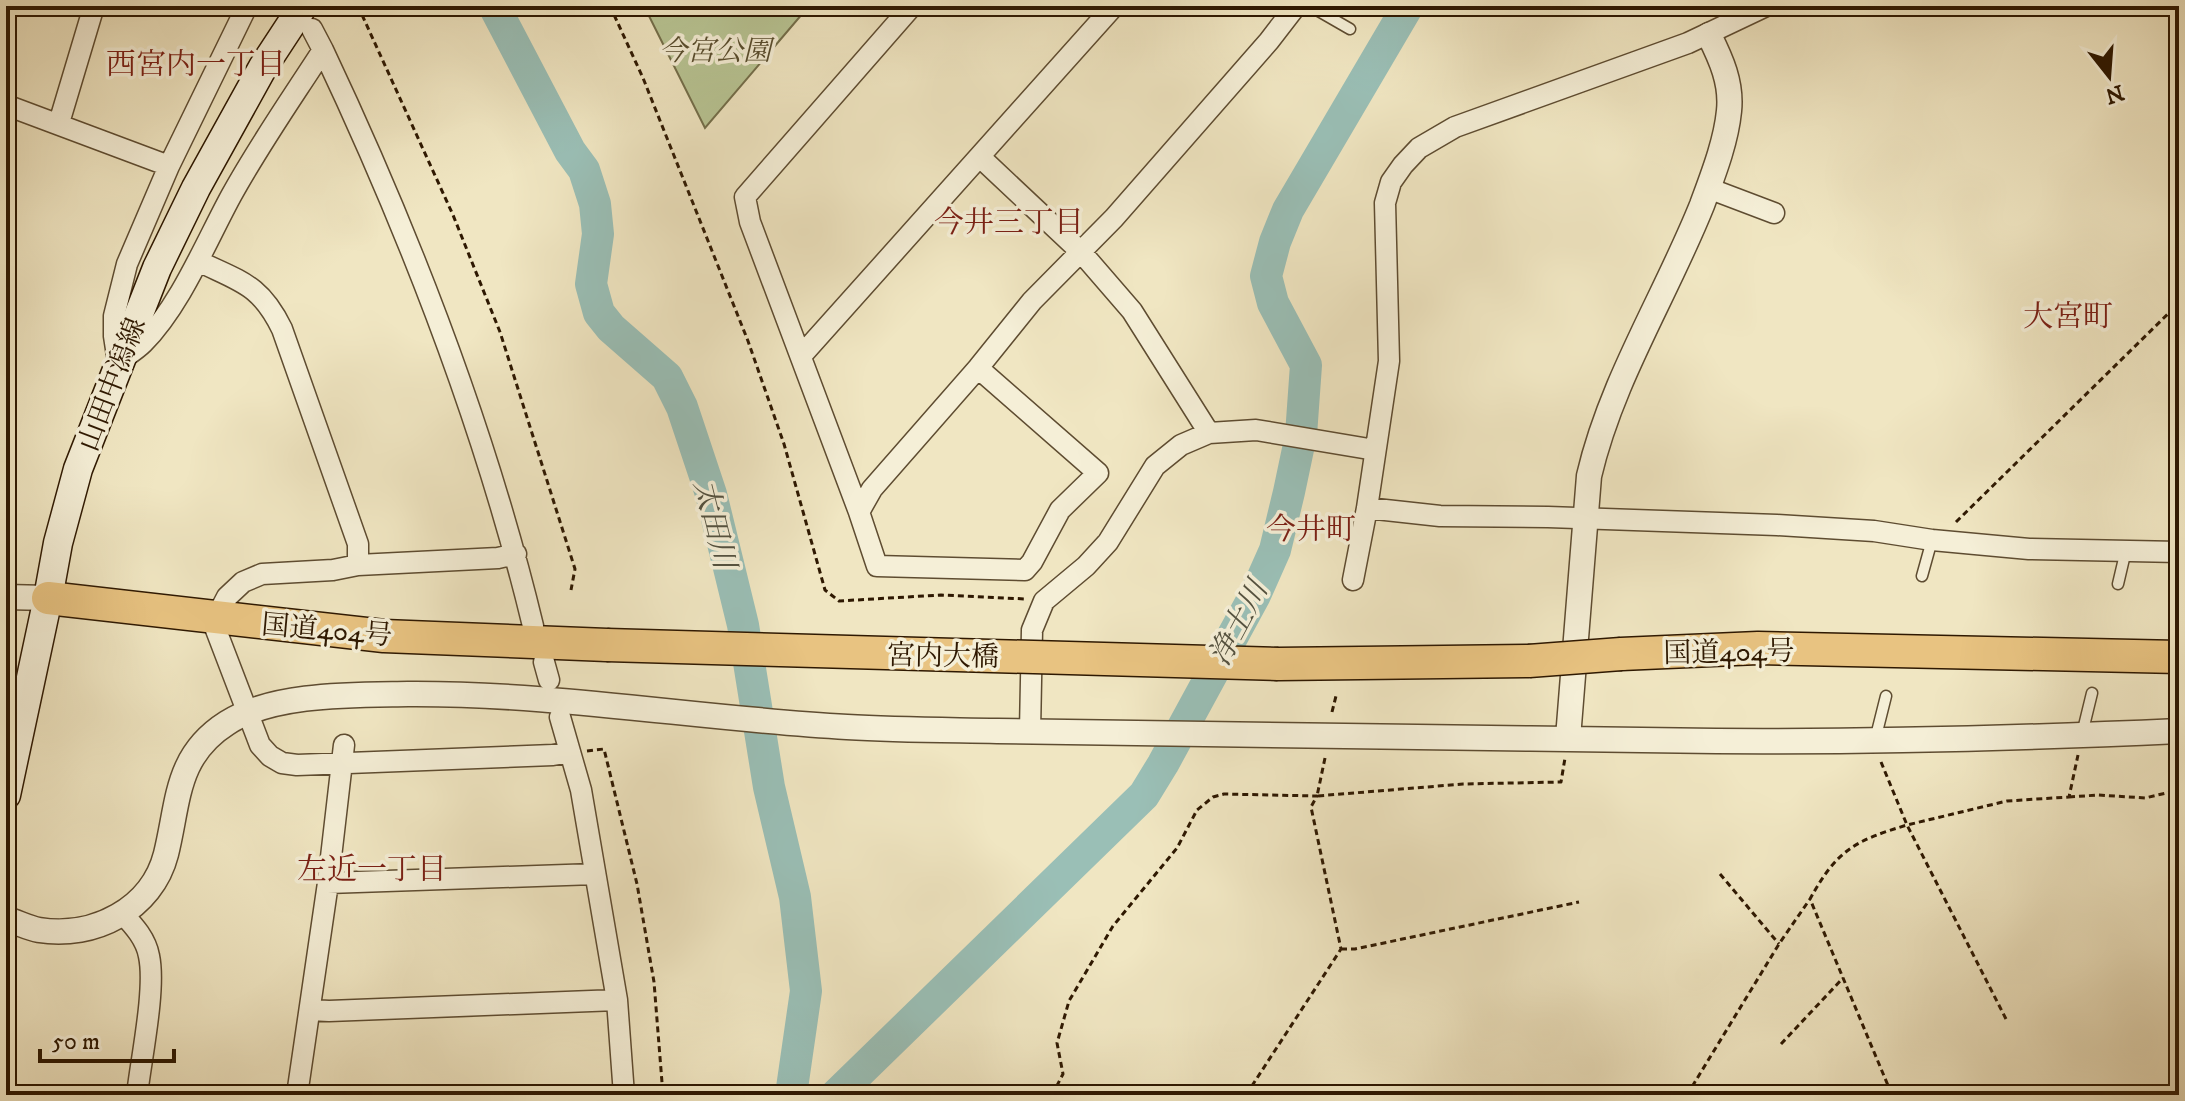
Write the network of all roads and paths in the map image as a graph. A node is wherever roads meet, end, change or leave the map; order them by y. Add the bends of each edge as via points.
1 (94, 6) edge
2 (247, 6) edge
3 (358, 6) edge
4 (610, 6) edge
5 (912, 6) edge
6 (1114, 6) edge
7 (1296, 6) edge
8 (1310, 6) edge
9 (1766, 6) edge
10 (308, 17) edge
11 (1350, 29) dead end
12 (1709, 35) junction
13 (323, 50) junction
14 (6, 105) edge
15 (59, 123) junction
16 (980, 157) junction
17 (169, 166) junction
18 (1708, 188) junction
19 (1774, 213) dead end
20 (1081, 252) junction
21 (198, 261) junction
22 (2179, 303) edge
23 (801, 356) junction
24 (118, 362) junction
25 (978, 368) junction
26 (1209, 433) junction
27 (1375, 450) junction
28 (1367, 508) junction
29 (859, 512) junction
30 (1586, 518) junction
31 (1932, 540) junction
32 (2126, 550) junction
33 (2179, 552) edge
34 (516, 554) junction
35 (358, 565) junction
36 (1922, 576) dead end
37 (1353, 580) dead end
38 (2118, 584) dead end
39 (571, 590) dead end
40 (6, 597) edge
41 (48, 598) junction
42 (1044, 601) junction
43 (216, 618) junction
44 (533, 626) dead end
45 (607, 645) joint
46 (2179, 657) edge
47 (1278, 664) joint
48 (2092, 693) dead end
49 (1336, 696) dead end
50 (1886, 696) dead end
51 (246, 712) junction
52 (1332, 712) dead end
53 (560, 717) dead end
54 (1030, 731) junction
55 (2179, 731) edge
56 (2082, 735) junction
57 (1568, 738) junction
58 (1875, 740) junction
59 (1326, 750) dead end
60 (570, 752) junction
61 (343, 754) junction
62 (2179, 790) edge
63 (6, 795) edge
64 (1317, 796) junction
65 (2069, 797) junction
66 (1907, 825) junction
67 (595, 874) junction
68 (1720, 874) dead end
69 (328, 883) junction
70 (1810, 899) junction
71 (1579, 902) dead end
72 (123, 914) junction
73 (6, 919) edge
74 (1779, 944) junction
75 (1341, 949) junction
76 (1843, 978) junction
77 (617, 1000) junction
78 (310, 1010) junction
79 (2006, 1019) dead end
80 (1781, 1044) dead end
81 (1986, 1087) dead end
82 (137, 1095) edge
83 (297, 1095) edge
84 (624, 1095) edge
85 (663, 1095) edge
86 (1052, 1095) edge
87 (1246, 1095) edge
88 (1687, 1095) edge
89 (1892, 1095) edge
90 (1974, 1095) edge

1 - 15 street
2 - 17 street
3 - 39 path via 500,332 575,569
4 - 42 path via 748,341 825,590 839,601 941,595
5 - 23 street via 745,197 754,235
6 - 16 street
7 - 20 street
8 - 11 lane
9 - 12 street
10 - 13 street
10 - 24 main road, 山田中潟線 via 263,67 196,188
12 - 18 street via 1726,75 1730,109
12 - 27 street via 1455,127 1419,148 1403,165 1385,203 1389,361
13 - 21 street via 267,135
13 - 34 street via 420,272
14 - 15 street
15 - 17 street
16 - 20 street
16 - 23 street
17 - 24 street via 127,264 114,316
18 - 19 street
18 - 30 street via 1612,402 1589,476
20 - 25 street via 1032,301
20 - 26 street via 1132,311
21 - 24 street via 142,345
21 - 35 street via 258,292 272,308 358,544
22 - 31 path via 1979,501
23 - 29 street
24 - 41 main road, 山田中潟線 via 78,469
25 - 29 street via 872,489
25 - 29 street via 1098,473 1060,510 1032,562 1025,570 877,566
26 - 27 street via 1256,430
26 - 42 street via 1181,445 1155,466 1108,542
27 - 28 street
28 - 30 street via 1440,516
28 - 37 street
30 - 31 street via 1874,531
30 - 57 street
31 - 32 street
31 - 36 lane
32 - 33 street
32 - 38 lane
34 - 35 street
34 - 44 street
35 - 43 street via 262,574 227,597
40 - 41 street
41 - 43 highway, 国道404号
41 - 63 main road, 山田中潟線
42 - 54 street via 1032,630
43 - 45 highway, 国道404号 via 384,636
43 - 51 street via 219,643
45 - 47 highway, 宮内大橋, bridge
46 - 47 highway, 国道404号, bridge via 1758,648 1529,661
48 - 56 lane
49 - 52 path
50 - 58 lane
51 - 54 street via 338,697 449,694 847,727
51 - 61 street via 260,745 282,763 297,765
51 - 72 street via 222,725 194,753 176,794 161,868 145,894
53 - 60 street
54 - 57 street
55 - 56 street
56 - 58 street
56 - 65 path
57 - 58 street
57 - 64 path via 1561,782
58 - 66 path
59 - 64 path
60 - 61 street
60 - 67 street
60 - 85 path via 604,749 608,762 654,982
61 - 69 street
62 - 65 path via 2145,798
64 - 75 path via 1311,807
64 - 86 path via 1224,794 1197,810 1177,848 1113,926 1069,1001 1057,1043 1063,1074
65 - 66 path via 2007,801
66 - 70 path via 1856,843 1829,866
66 - 79 path
67 - 69 street
67 - 77 street
68 - 74 path
69 - 78 street
70 - 74 path
70 - 76 path
71 - 75 path
72 - 73 street via 94,927 61,930 40,930
72 - 82 street via 143,939 151,976
74 - 88 path
75 - 87 path
76 - 80 path
76 - 89 path
77 - 78 street
77 - 84 street
78 - 83 street
81 - 90 path

